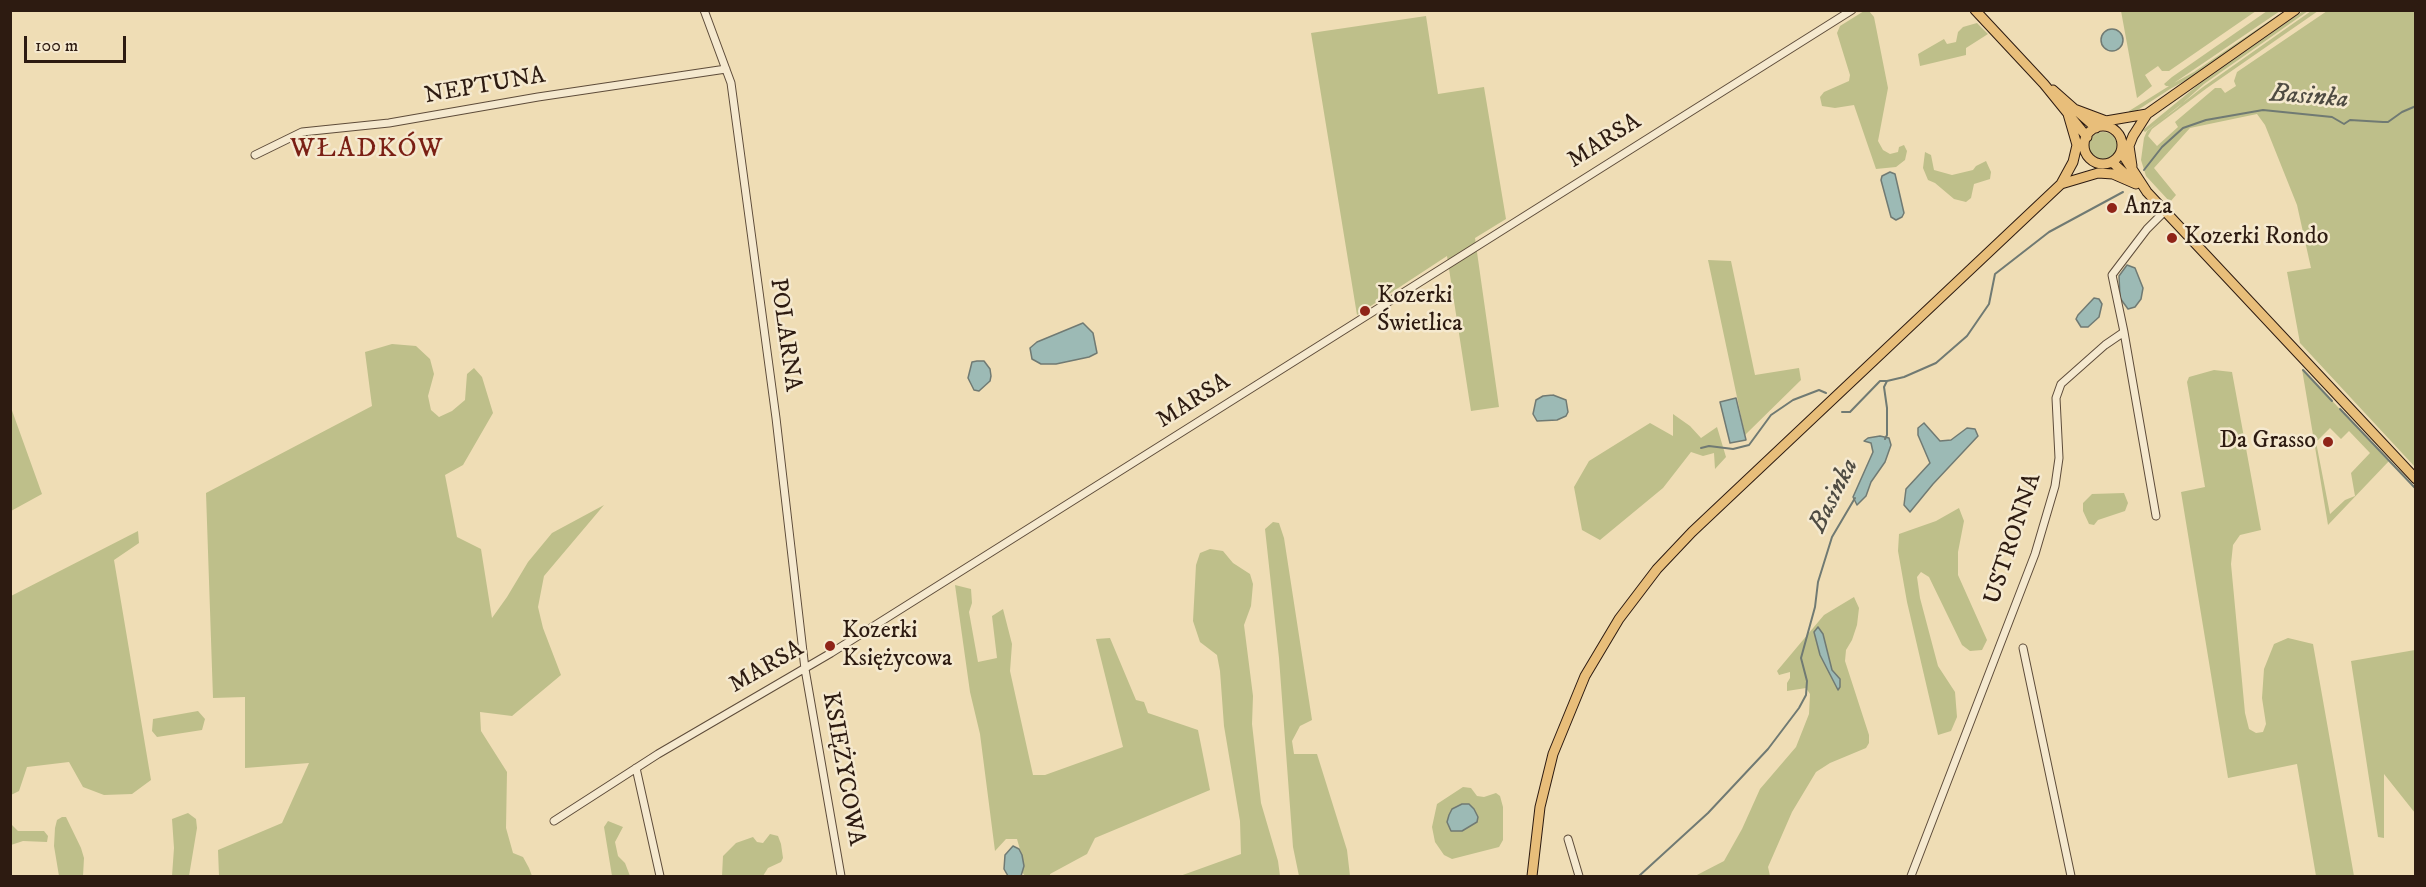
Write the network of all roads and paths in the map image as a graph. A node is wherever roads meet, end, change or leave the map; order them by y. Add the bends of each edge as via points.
1 (704, 10) edge
2 (1852, 10) edge
3 (1975, 10) edge
4 (2295, 10) edge
5 (726, 69) junction
6 (2071, 111) junction
7 (2139, 120) junction
8 (2096, 128) junction
9 (2113, 129) junction
10 (2087, 137) junction
11 (2122, 148) junction
12 (2085, 150) junction
13 (255, 155) dead end
14 (2112, 162) junction
15 (2100, 164) junction
16 (2065, 181) junction
17 (2138, 182) junction
18 (2164, 211) junction
19 (2124, 332) junction
20 (2415, 479) edge
21 (2156, 516) dead end
22 (2023, 648) dead end
23 (805, 669) junction
24 (636, 768) junction
25 (554, 821) dead end
26 (1568, 839) dead end
27 (660, 876) edge
28 (841, 876) edge
29 (1532, 876) edge
30 (1579, 876) edge
31 (1911, 876) edge
32 (2071, 876) edge

1 - 5 street, POLARNA
2 - 23 street, MARSA
3 - 6 main road
4 - 7 main road
5 - 13 street, NEPTUNA via 389,123 302,132
5 - 23 street, POLARNA via 776,418
6 - 7 main road via 2106,121
6 - 8 main road
6 - 10 main road
6 - 16 main road via 2077,145
7 - 9 main road
7 - 11 main road via 2123,138
7 - 17 main road via 2128,152
8 - 9 main road
8 - 10 main road
9 - 11 main road
10 - 12 main road
11 - 14 main road
11 - 17 main road
12 - 15 main road
12 - 16 main road
14 - 15 main road
14 - 17 main road
15 - 16 main road
16 - 17 main road via 2105,173
16 - 29 main road via 1699,525 1631,602 1596,656 1560,735 1540,807
17 - 18 main road
18 - 19 street via 2112,275
18 - 20 main road
19 - 21 street
19 - 31 street, USTRONNA via 2061,384 2056,398 2059,458 2035,554
22 - 32 street
23 - 24 street, MARSA
23 - 28 street, KSIĘŻYCOWA
24 - 25 street, MARSA
24 - 27 street
26 - 30 street

